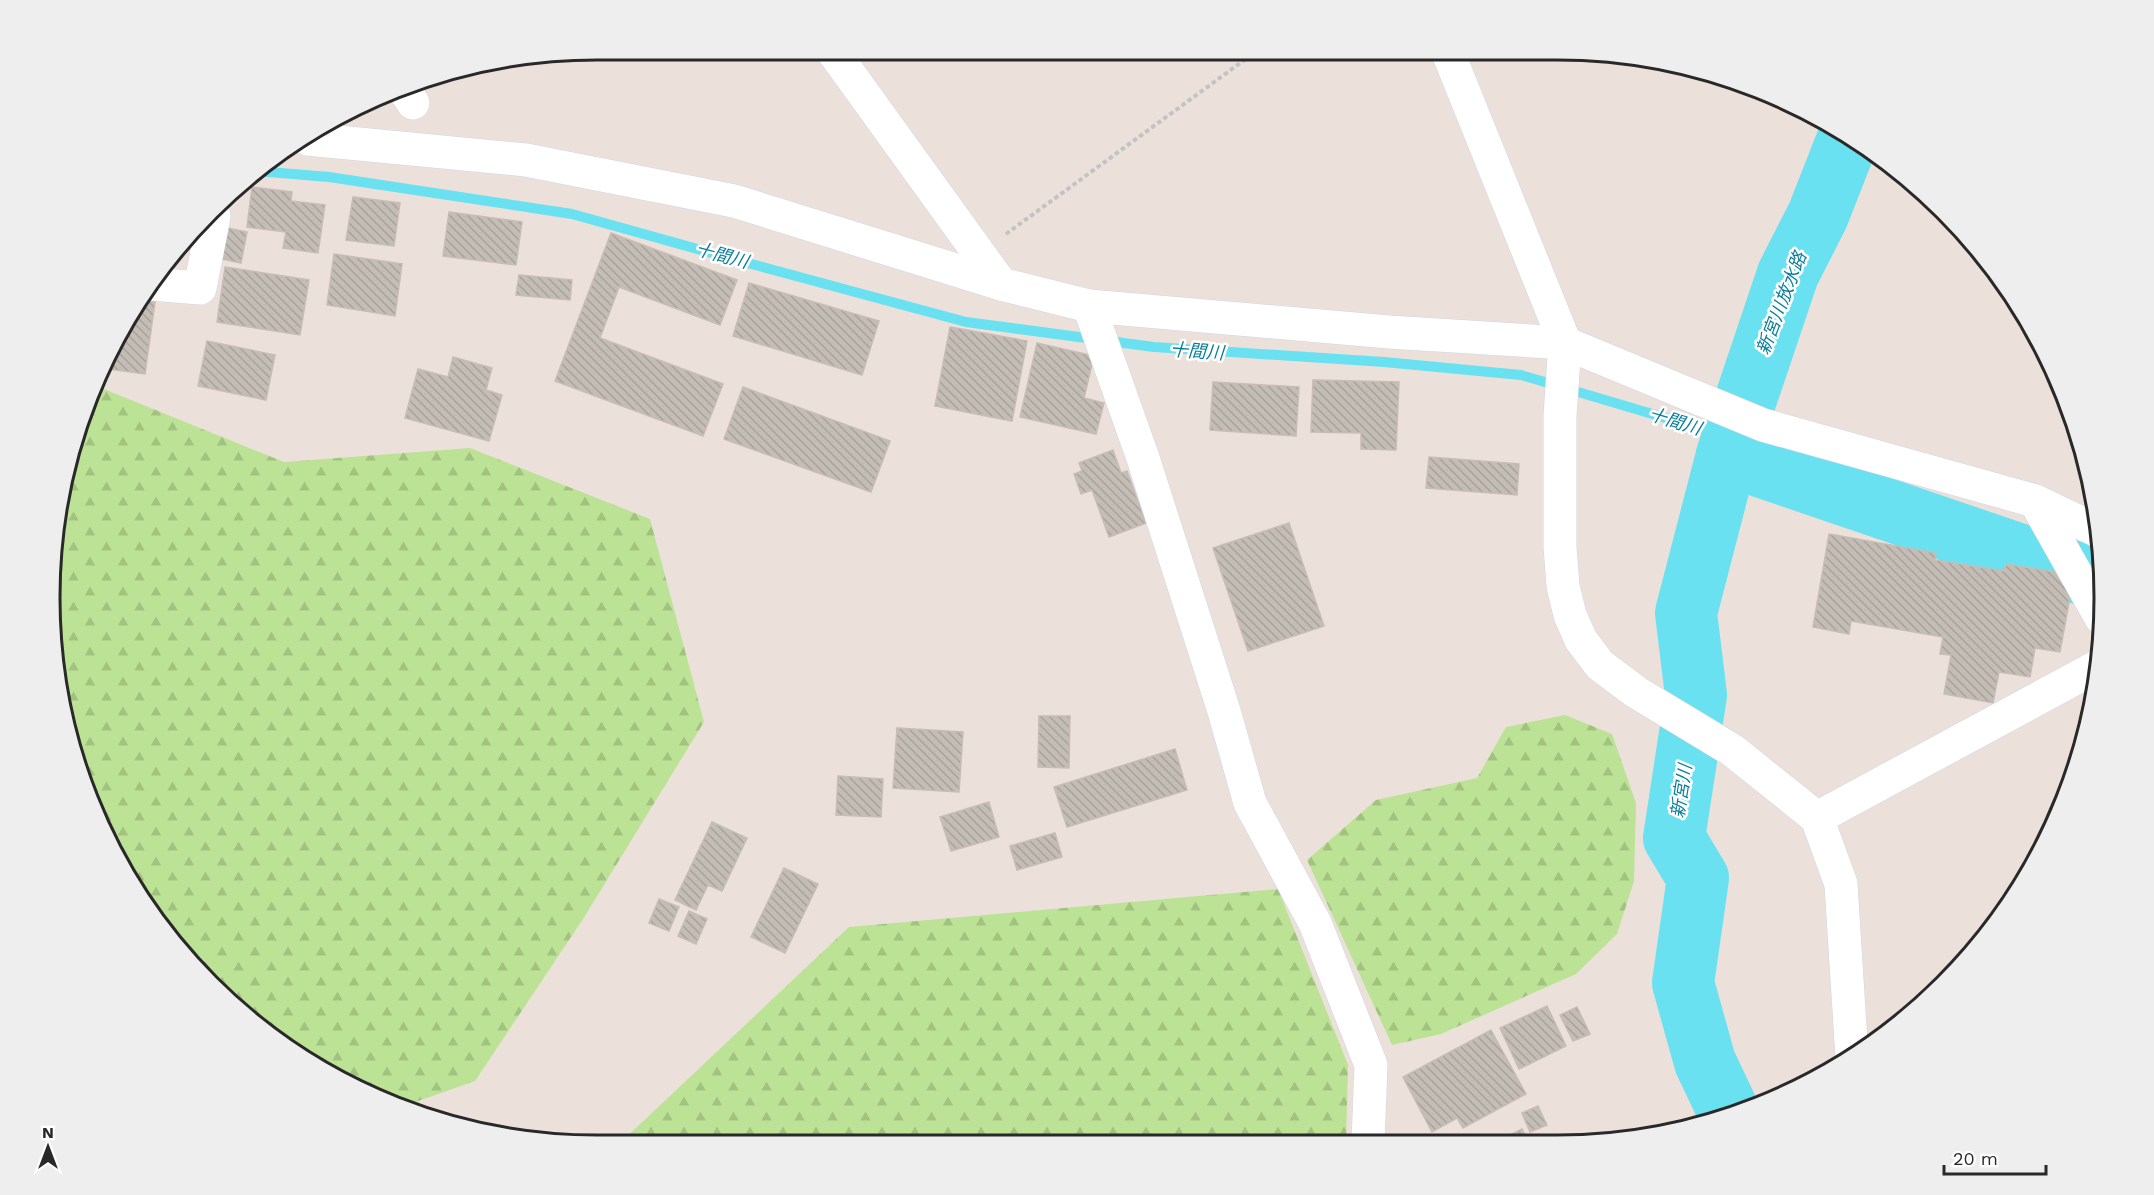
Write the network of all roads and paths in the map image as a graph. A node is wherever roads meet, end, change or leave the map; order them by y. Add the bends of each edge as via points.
1 (839, 60) edge
2 (1244, 60) edge
3 (1451, 60) edge
4 (315, 141) edge
5 (213, 221) edge
6 (979, 254) junction
7 (1001, 284) junction
8 (161, 285) edge
9 (1089, 306) junction
10 (1565, 343) junction
11 (2035, 501) junction
12 (2089, 527) edge
13 (2094, 604) edge
14 (2089, 670) edge
15 (1817, 818) junction
16 (1851, 1046) edge
17 (1368, 1135) edge

1 - 6 street
2 - 6 path
3 - 10 street
4 - 7 street via 526,160 734,201
5 - 8 street via 200,288
6 - 7 street
7 - 9 street
9 - 10 street
9 - 17 street via 1143,458 1250,802 1315,923 1371,1065
10 - 11 street via 1763,425
10 - 15 street via 1560,416 1560,547 1563,586 1581,640 1600,666 1732,750
11 - 12 street
11 - 13 street
14 - 15 street
15 - 16 street via 1841,884

